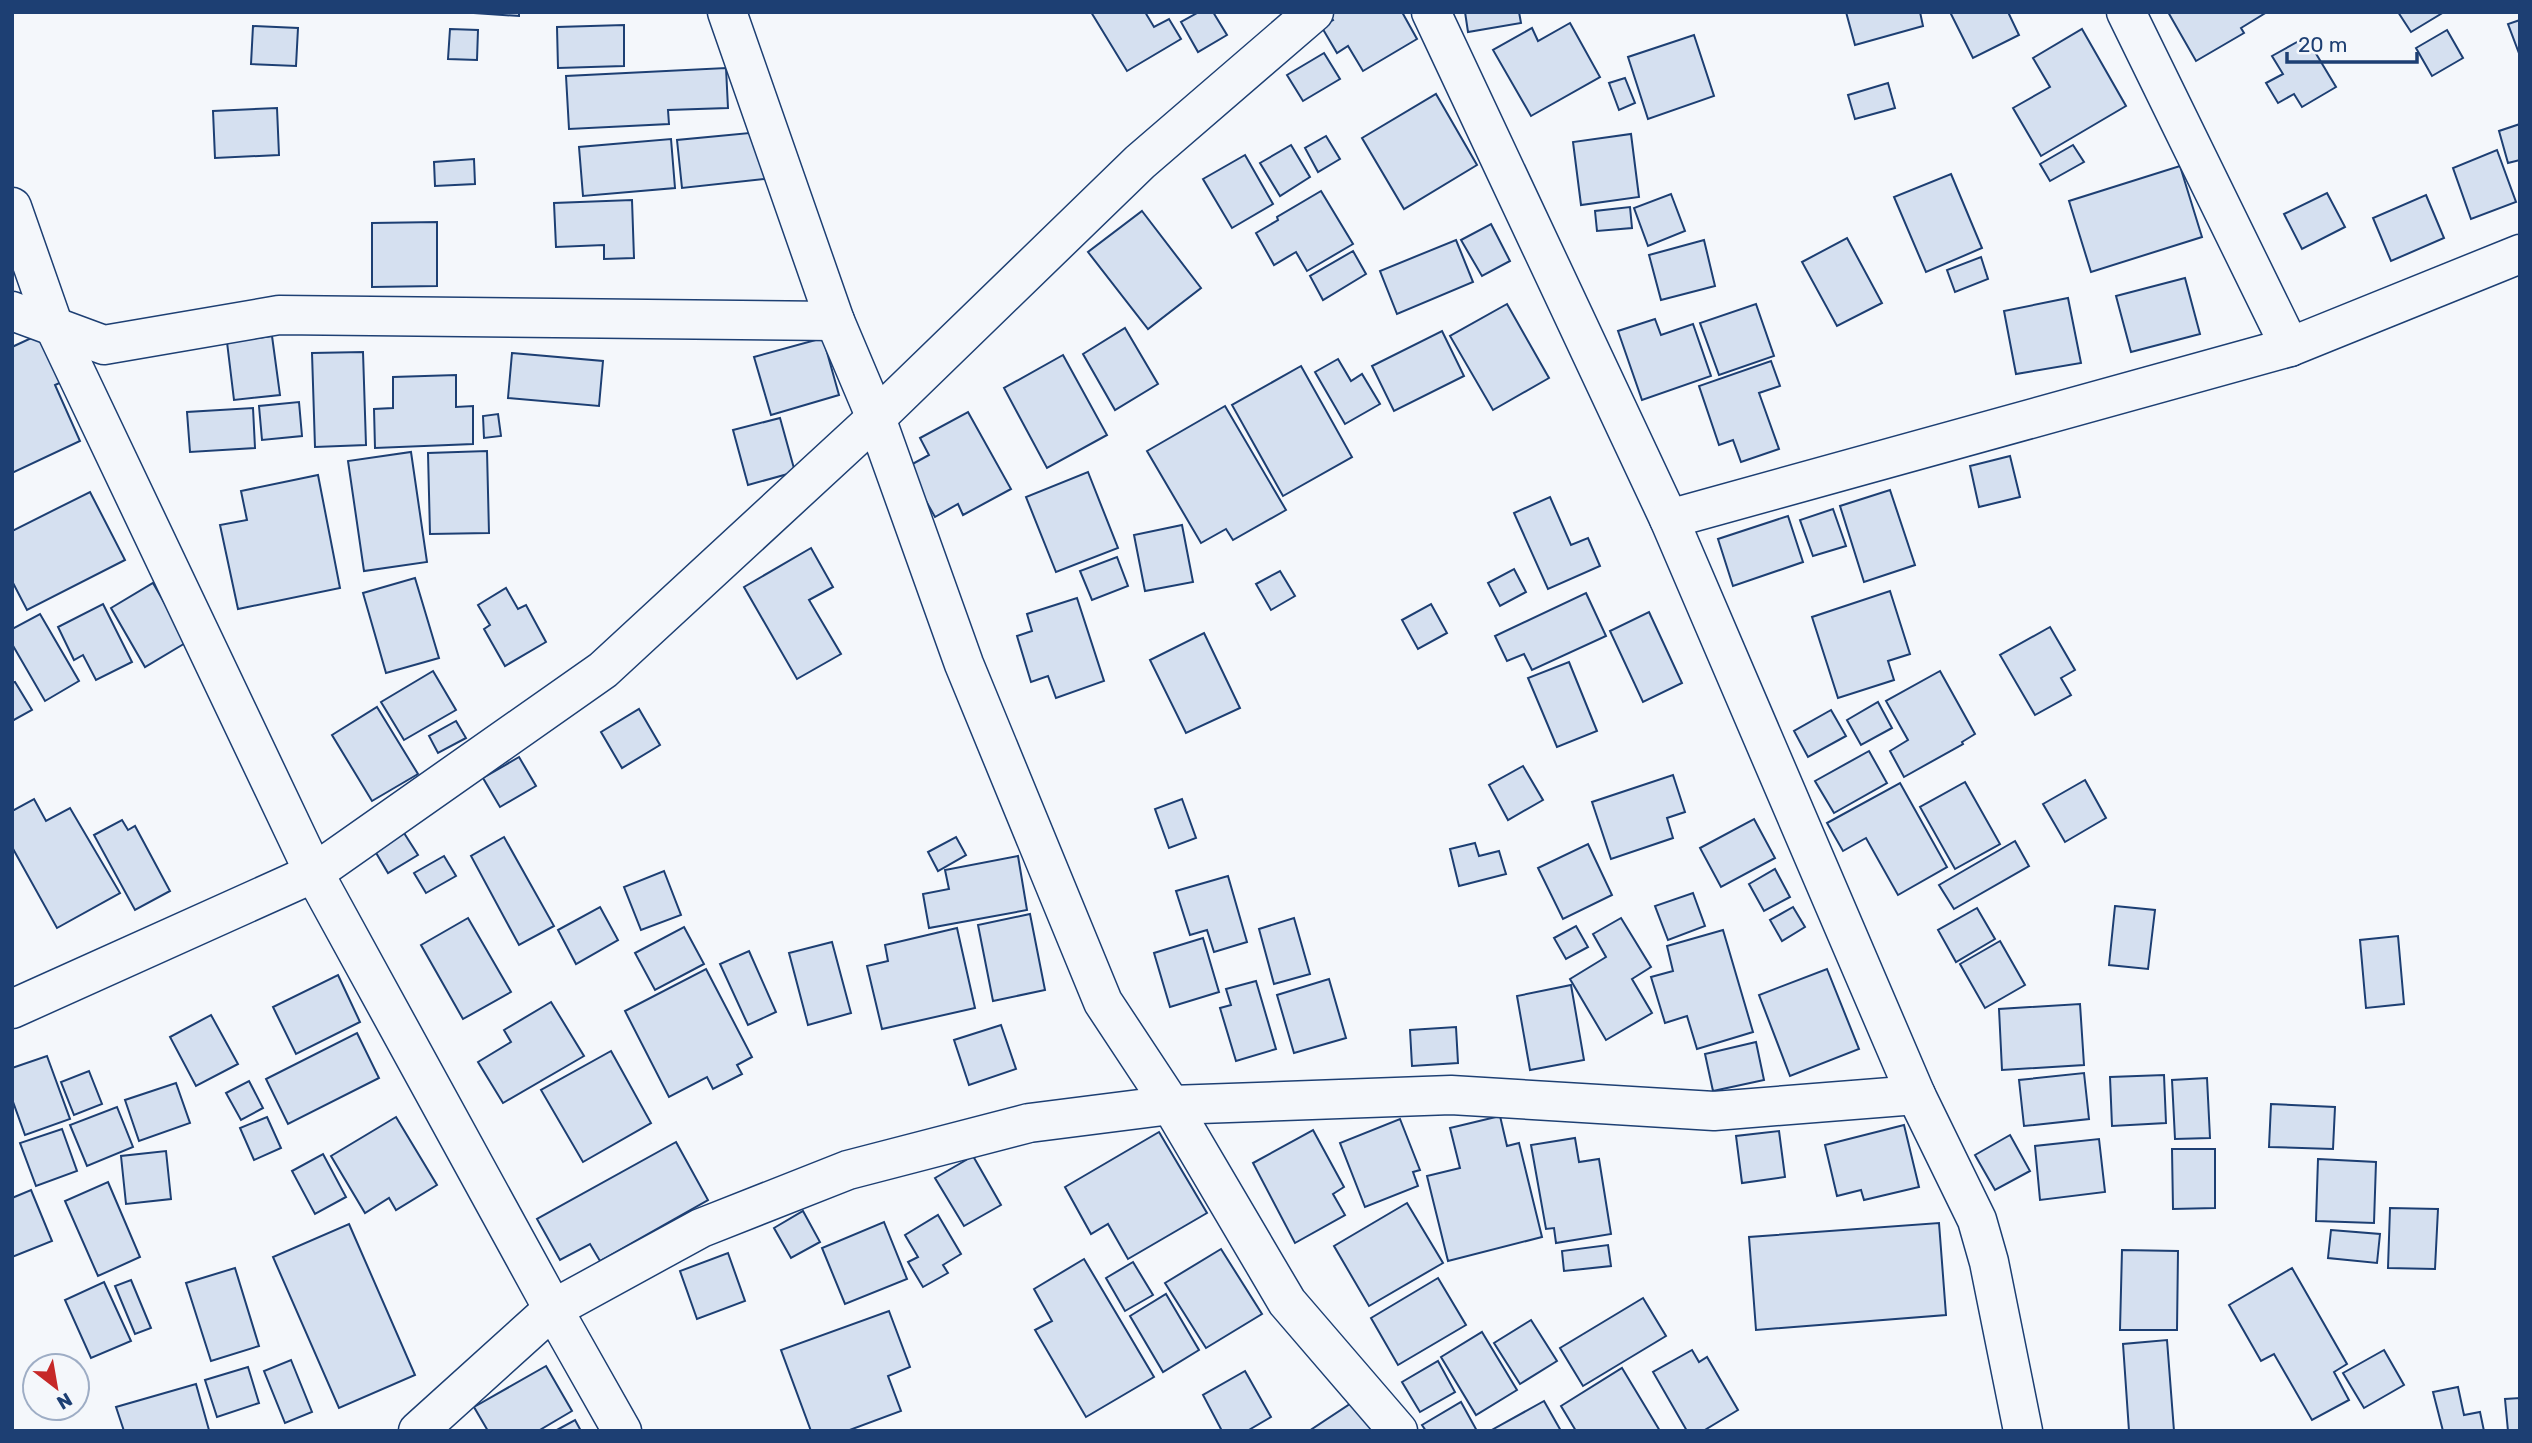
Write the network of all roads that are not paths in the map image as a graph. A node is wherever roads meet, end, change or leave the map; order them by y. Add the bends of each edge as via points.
1 (727, 12) edge
2 (1314, 12) edge
3 (1431, 12) edge
4 (2126, 12) edge
5 (12, 207) edge
6 (2520, 254) edge
7 (12, 311) edge
8 (835, 321) junction
9 (52, 324) junction
10 (2290, 347) junction
11 (876, 418) junction
12 (1669, 519) junction
13 (314, 873) junction
14 (12, 1009) edge
15 (1916, 1094) junction
16 (1171, 1105) junction
17 (553, 1309) junction
18 (418, 1431) edge
19 (622, 1431) edge
20 (1398, 1431) edge
21 (2023, 1431) edge

1 - 8 street
2 - 11 street via 1140,162
3 - 12 street
4 - 10 street
5 - 9 street
6 - 10 street
7 - 9 street
8 - 9 street via 279,315 104,345
8 - 11 street
9 - 13 street
10 - 12 street
11 - 13 street via 603,670
11 - 16 street via 964,664 1102,1002
12 - 15 street
13 - 14 street
13 - 17 street
15 - 16 street via 1714,1111 1451,1095
15 - 21 street via 1977,1220
16 - 17 street via 1030,1123 848,1170 701,1228
16 - 20 street via 1287,1302
17 - 18 street
17 - 19 street

